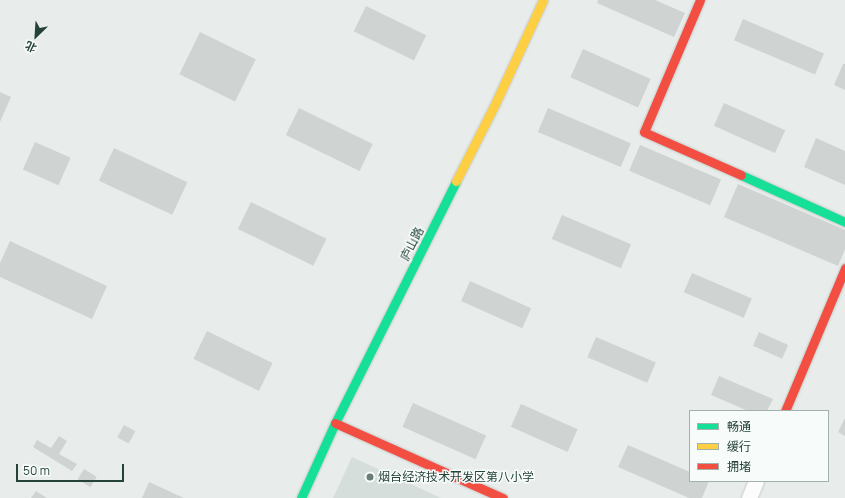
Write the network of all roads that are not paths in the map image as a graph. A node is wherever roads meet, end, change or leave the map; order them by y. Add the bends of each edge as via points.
1 (543, 0) edge
2 (700, 0) edge
3 (845, 222) edge
4 (845, 268) edge
5 (785, 410) edge
6 (335, 423) junction
7 (756, 482) edge
8 (301, 498) edge
9 (503, 498) edge
10 (749, 498) edge

1 - 6 street, 庐山路 via 495,104
2 - 3 street via 644,132
4 - 5 street
6 - 8 street, 庐山路
6 - 9 street
7 - 10 street

